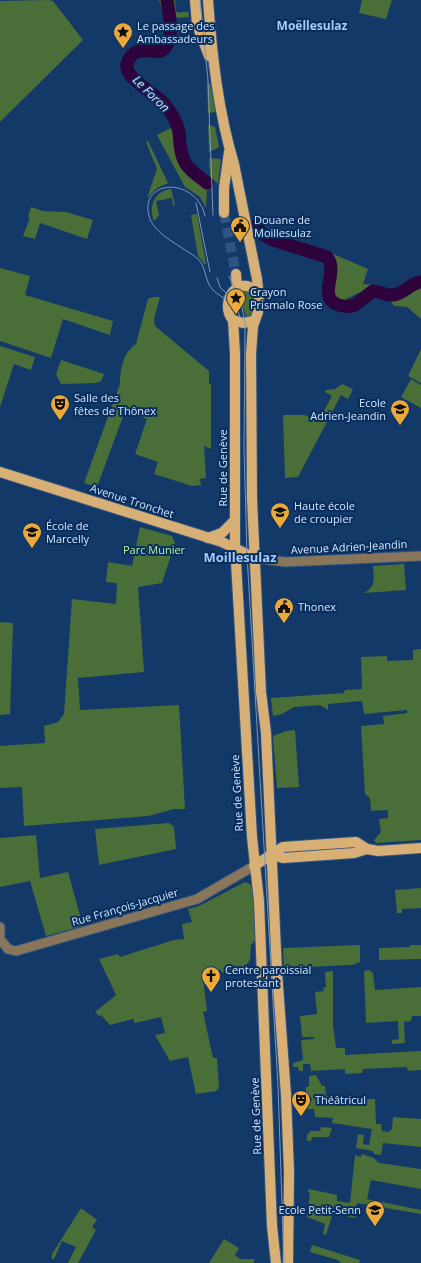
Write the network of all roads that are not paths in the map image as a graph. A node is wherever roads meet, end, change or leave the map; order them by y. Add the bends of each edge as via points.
1 (195, 0) edge
2 (208, 0) edge
3 (210, 51) junction
4 (230, 150) junction
5 (239, 187) junction
6 (224, 192) junction
7 (224, 213) tunnel mouth
8 (236, 274) tunnel mouth
9 (237, 288) junction
10 (258, 294) junction
11 (233, 320) junction
12 (254, 321) junction
13 (0, 472) edge
14 (234, 521) junction
15 (207, 538) junction
16 (235, 548) junction
17 (421, 556) edge
18 (255, 558) junction
19 (421, 848) edge
20 (272, 855) junction
21 (254, 866) junction
22 (0, 927) edge
23 (0, 934) edge
24 (0, 939) edge
25 (276, 1263) edge
26 (288, 1263) edge

1 - 3 main road via 197,25
2 - 3 main road
3 - 4 main road
4 - 5 main road
4 - 6 main road
5 - 6 main road
5 - 10 main road
6 - 7 main road
8 - 9 main road, Rue de Genève
9 - 10 main road via 244,285
9 - 11 main road, Rue de Genève via 229,300 229,314
10 - 12 main road via 258,312
11 - 12 main road via 243,323
11 - 14 main road, Rue de Genève
12 - 18 main road via 251,415
13 - 15 main road, Avenue Tronchet
14 - 15 main road via 222,533
14 - 16 main road, Rue de Genève
15 - 16 main road, Avenue Tronchet
16 - 18 main road, Avenue Tronchet
16 - 21 main road, Rue de Genève
17 - 18 street, Avenue Adrien-Jeandin via 285,562
18 - 20 main road
19 - 20 main road via 378,851 368,849 354,853 283,858
20 - 21 main road
20 - 26 main road via 286,1095
21 - 24 street, Rue François-Jacquier via 197,899 88,931 16,951 8,949
21 - 25 main road, Rue de Genève via 259,901 272,1226
22 - 23 street

